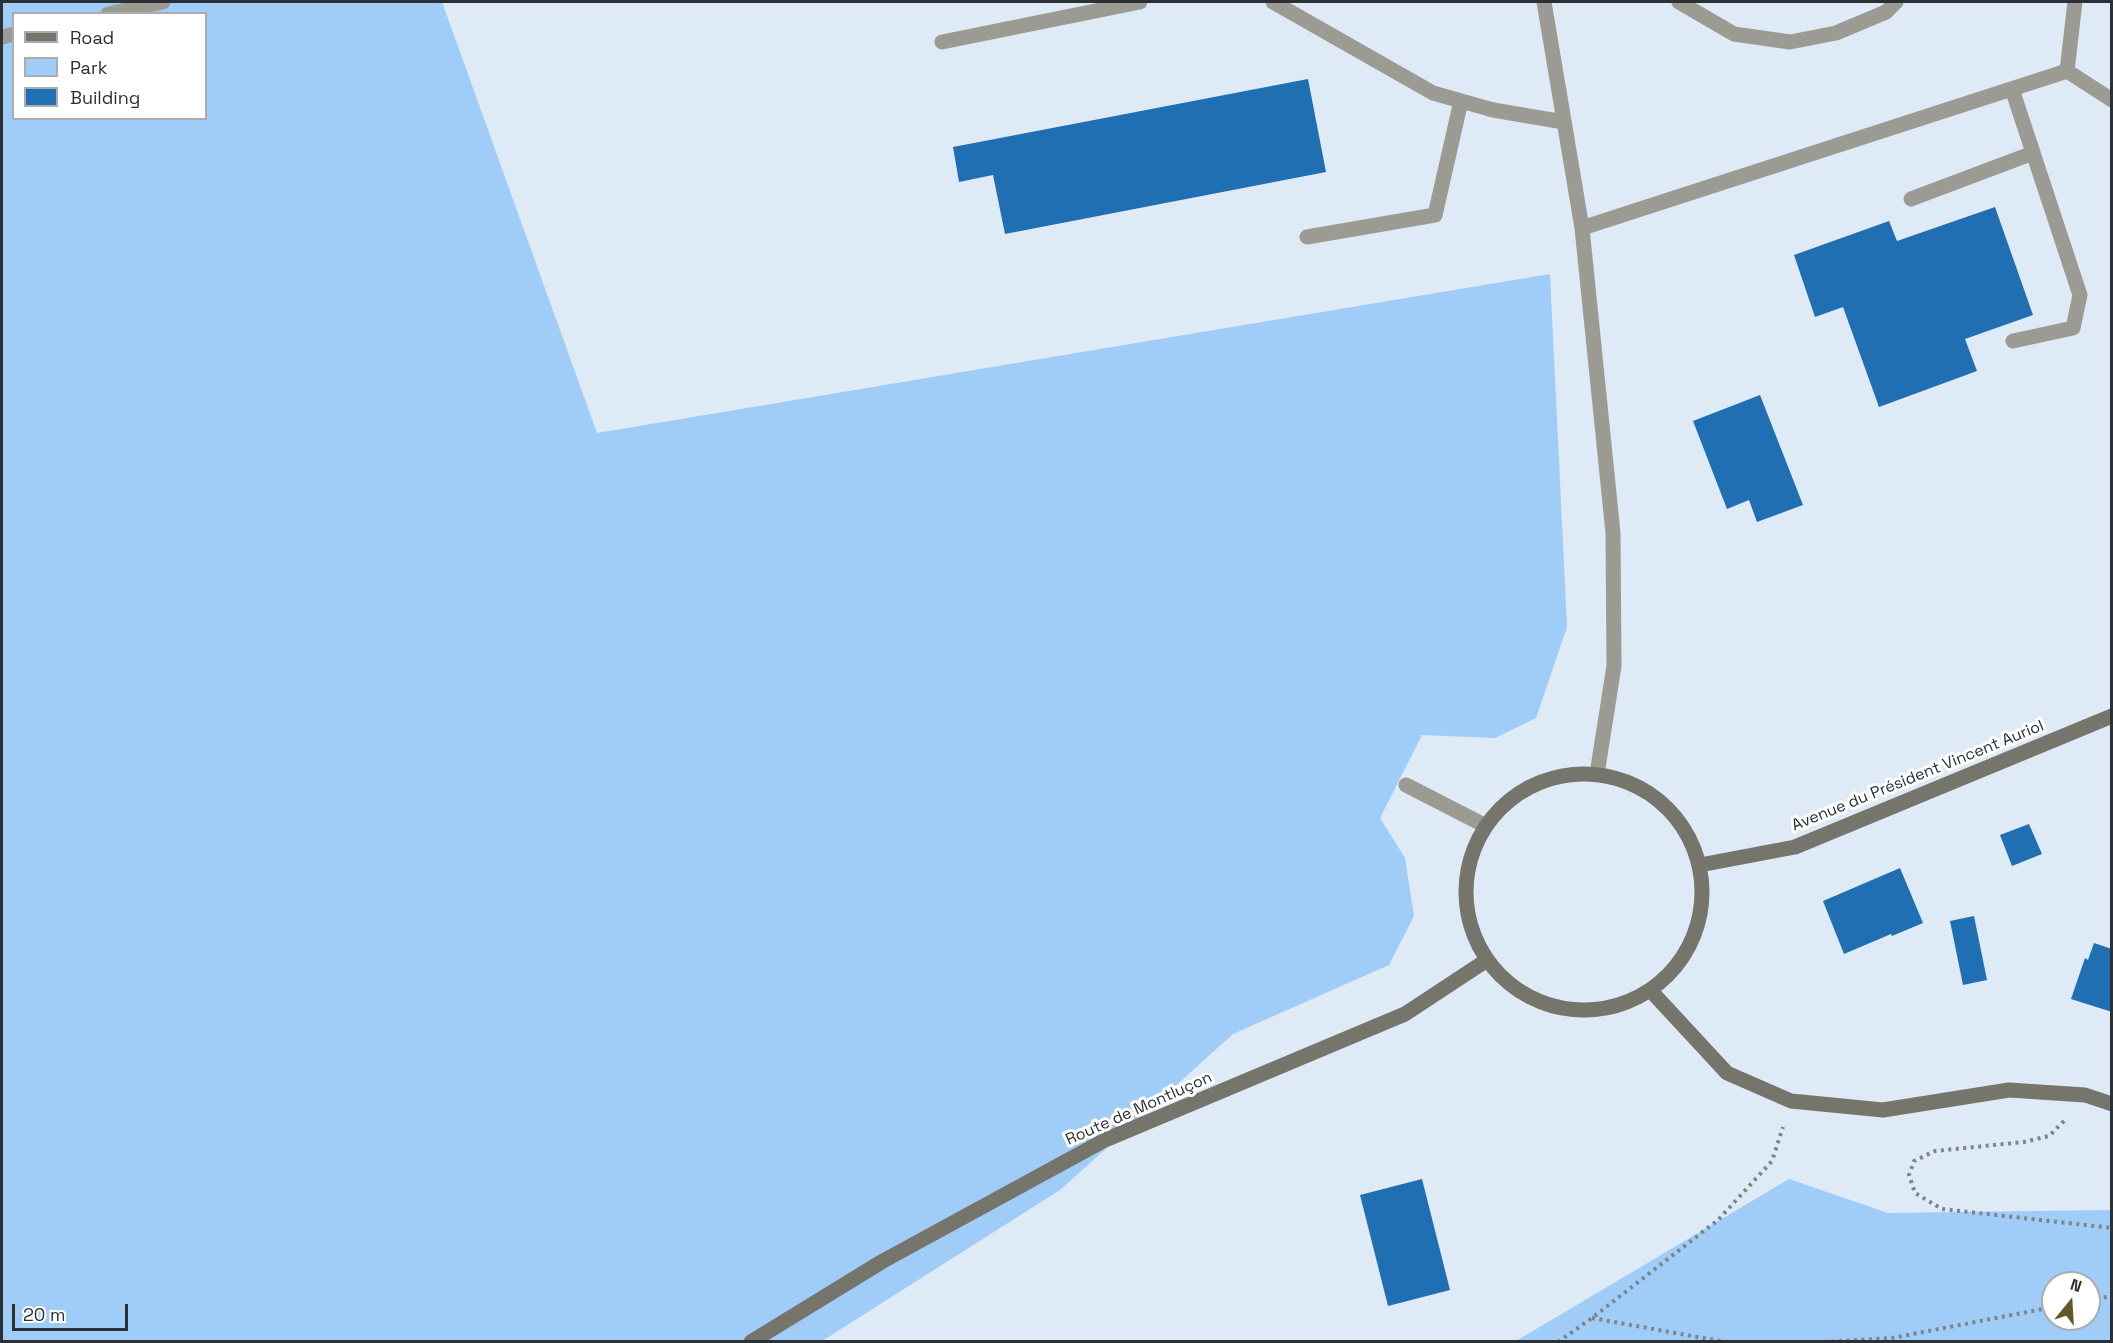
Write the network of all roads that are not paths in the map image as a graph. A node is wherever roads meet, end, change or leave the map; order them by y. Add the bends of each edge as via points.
1 (163, 2) edge
2 (1140, 2) edge
3 (1273, 2) edge
4 (1544, 2) edge
5 (1679, 2) edge
6 (1896, 2) edge
7 (2076, 2) edge
8 (117, 12) edge
9 (942, 42) dead end
10 (2067, 71) junction
11 (2012, 89) junction
12 (2112, 100) edge
13 (1461, 101) junction
14 (1564, 122) junction
15 (2033, 153) junction
16 (1911, 199) dead end
17 (1582, 228) junction
18 (1307, 237) dead end
19 (2013, 341) dead end
20 (2112, 717) edge
21 (1597, 774) junction
22 (1406, 785) dead end
23 (1486, 826) junction
24 (1700, 865) junction
25 (1487, 960) junction
26 (1651, 991) junction
27 (2112, 1104) edge
28 (751, 1341) edge

1 - 8 street
2 - 9 street
3 - 13 street via 1433,93
4 - 14 street
5 - 6 street via 1734,34 1790,42 1836,33 1886,12
7 - 10 street
10 - 11 street
10 - 12 street
11 - 15 street
11 - 17 street
13 - 14 street
13 - 18 street via 1435,215
14 - 17 street
15 - 16 street
15 - 19 street via 2080,295 2073,328
17 - 21 street via 1613,533 1614,666
20 - 24 main road, Avenue du Président Vincent Auriol via 1795,847
21 - 23 main road via 1558,776 1522,790
21 - 24 main road via 1632,783 1663,803 1686,831
22 - 23 street
23 - 25 main road via 1473,849 1465,887 1470,925
24 - 26 main road via 1703,900 1695,935 1677,966
25 - 26 main road via 1512,986 1545,1004 1581,1011 1618,1006
25 - 28 main road, Route de Montluçon via 1405,1014 1105,1140 883,1261
26 - 27 main road via 1727,1073 1791,1101 1882,1110 2009,1090 2085,1095

